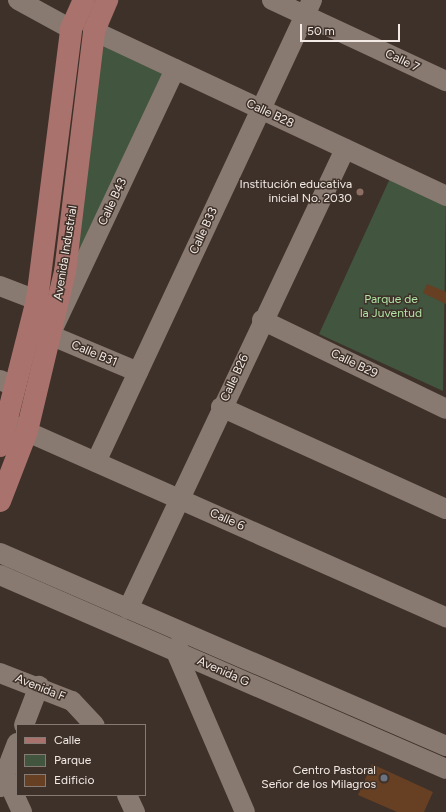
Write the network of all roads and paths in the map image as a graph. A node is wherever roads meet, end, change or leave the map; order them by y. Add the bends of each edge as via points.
1 (18, 0) edge
2 (84, 0) edge
3 (107, 0) edge
4 (272, 0) edge
5 (308, 8) edge
6 (71, 29) junction
7 (94, 31) junction
8 (175, 69) junction
9 (446, 80) edge
10 (260, 109) junction
11 (345, 149) junction
12 (446, 196) edge
13 (0, 286) edge
14 (37, 300) junction
15 (262, 320) junction
16 (50, 335) junction
17 (138, 372) junction
18 (8, 383) edge
19 (222, 407) junction
20 (445, 407) edge
21 (17, 427) junction
22 (0, 446) edge
23 (96, 462) junction
24 (179, 498) junction
25 (0, 501) edge
26 (446, 509) edge
27 (0, 553) edge
28 (0, 575) edge
29 (128, 609) junction
30 (446, 617) edge
31 (184, 633) junction
32 (176, 652) junction
33 (0, 673) edge
34 (39, 686) junction
35 (24, 724) edge
36 (93, 724) edge
37 (16, 746) edge
38 (446, 746) edge
39 (446, 769) edge
40 (2, 781) edge
41 (127, 796) edge
42 (22, 812) edge
43 (135, 812) edge
44 (245, 812) edge

1 - 6 street
2 - 6 main road, Avenida Industrial
3 - 7 main road, Avenida Industrial
4 - 5 street, Calle 7
5 - 9 street, Calle 7
5 - 10 street, Calle B33
6 - 14 main road, Avenida Industrial
7 - 8 street, Calle B28
7 - 16 main road, Avenida Industrial via 65,272
8 - 10 street, Calle B28
8 - 16 street, Calle B43
10 - 11 street, Calle B28
10 - 17 street, Calle B33
11 - 12 street, Calle B28
11 - 15 street, Calle B26
13 - 14 street
14 - 18 main road, Avenida Industrial
15 - 19 street, Calle B26
15 - 20 street, Calle B29
16 - 17 street, Calle B31
16 - 21 main road, Avenida Industrial
17 - 23 street, Calle B33
18 - 21 main road, Avenida Industrial
19 - 24 street, Calle B26
19 - 26 street
21 - 22 main road, Avenida Industrial
21 - 23 street, Calle 6
21 - 25 main road, Avenida Industrial
23 - 24 street, Calle 6
24 - 29 street, Calle B26
24 - 30 street, Calle 6
27 - 29 street, Avenida G
28 - 32 street, Avenida G
29 - 31 street, Avenida G
31 - 32 street
31 - 38 street, Avenida G
32 - 39 street, Avenida G
32 - 44 street
33 - 34 street, Avenida F
34 - 35 street
34 - 36 street, Avenida F via 72,702
37 - 40 street
40 - 42 street
41 - 43 street

